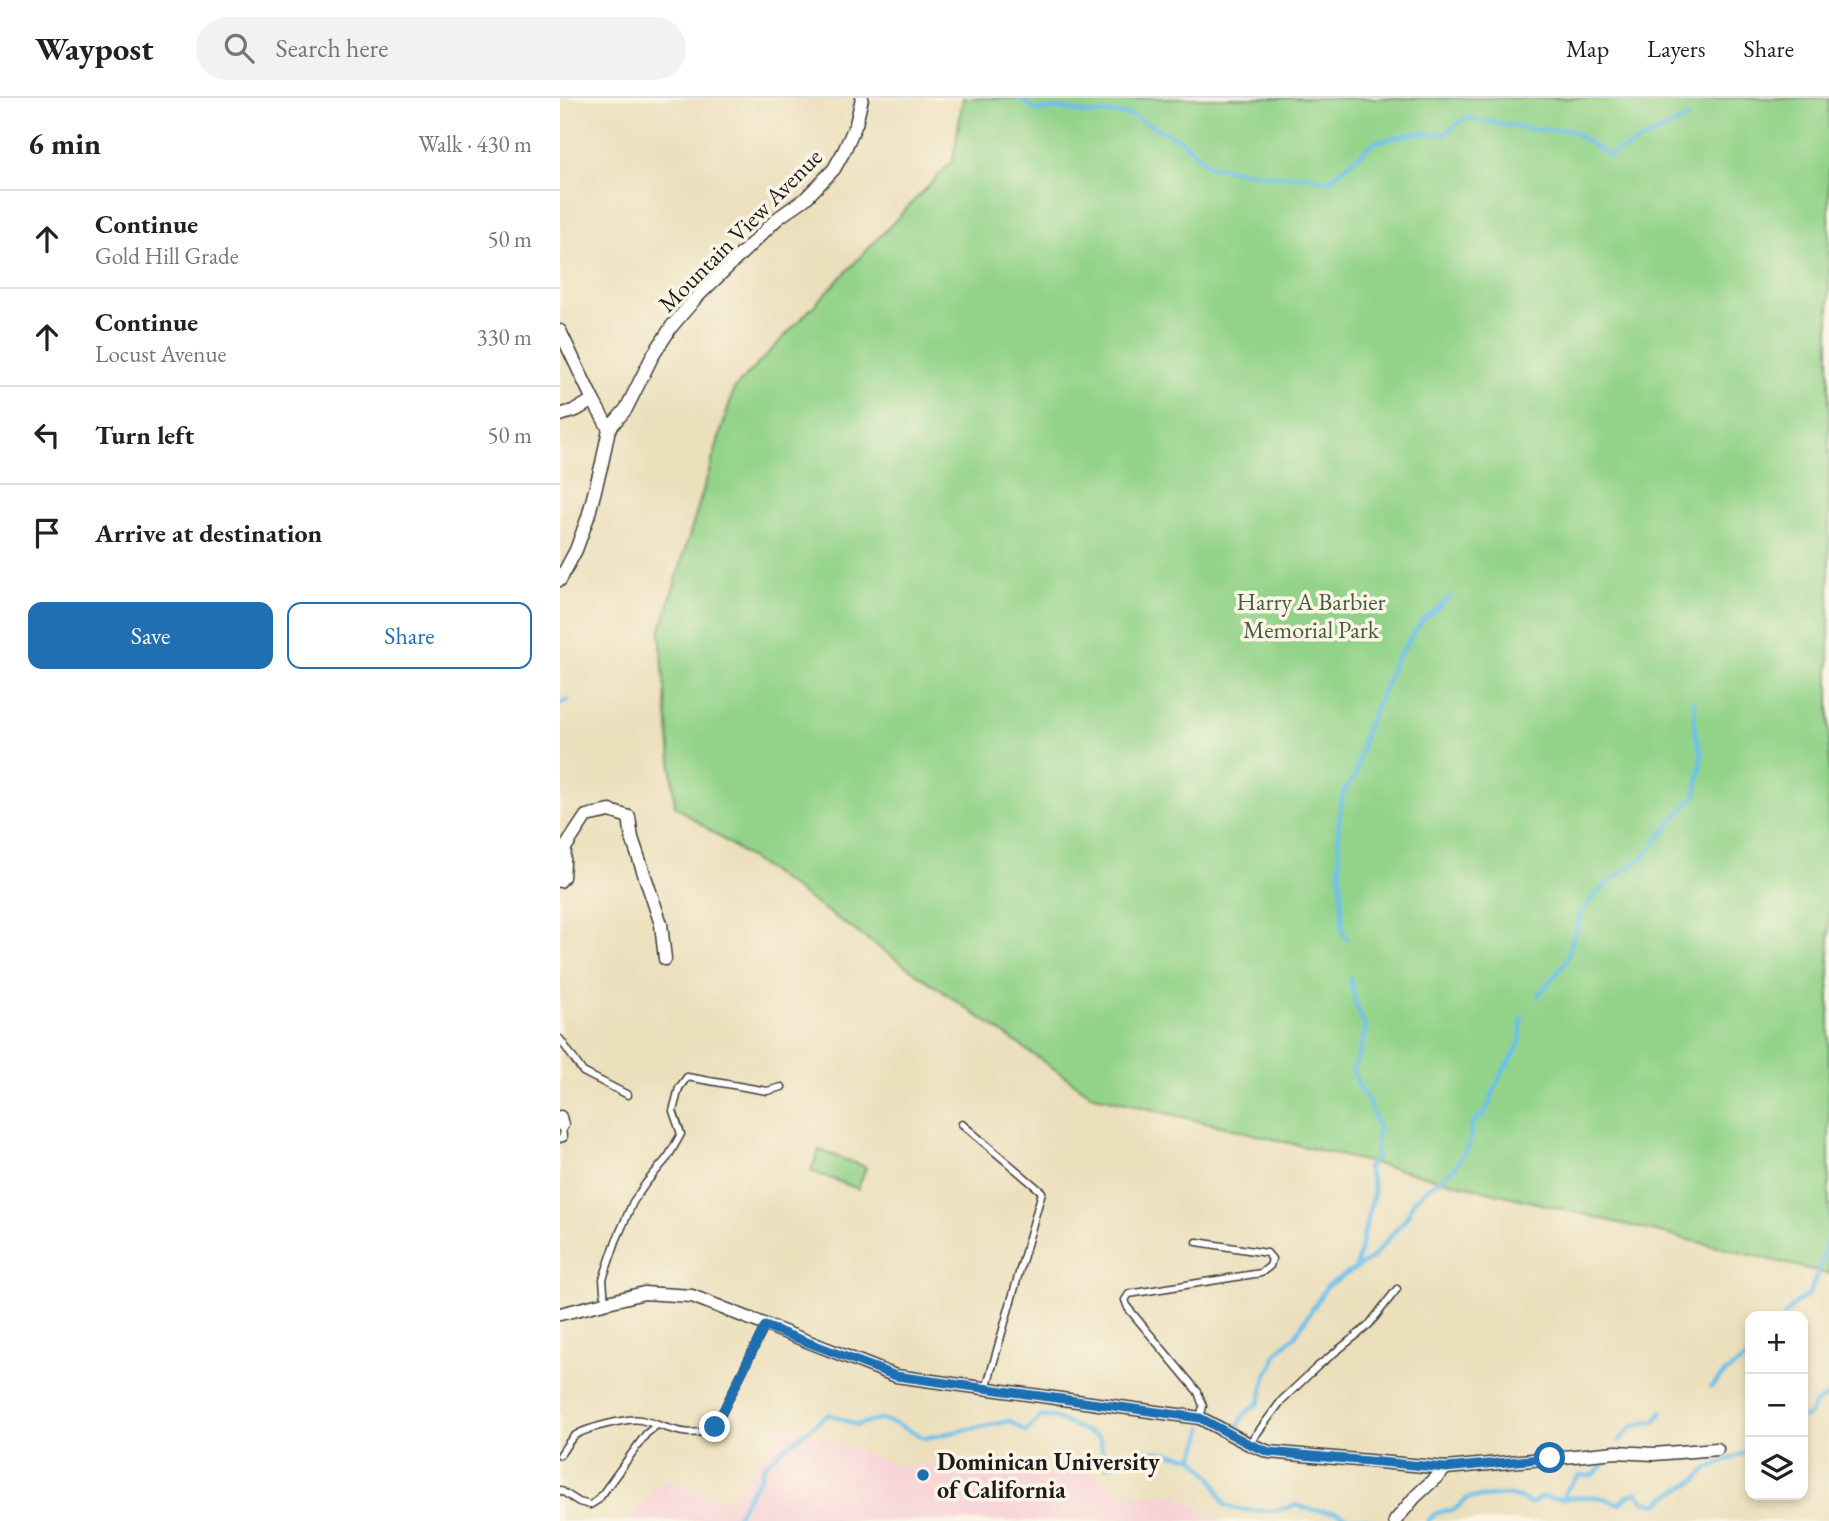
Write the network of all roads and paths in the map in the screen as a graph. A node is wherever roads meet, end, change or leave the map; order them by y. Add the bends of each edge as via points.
1 (862, 98) edge
2 (560, 331) edge
3 (593, 400) junction
4 (560, 415) edge
5 (609, 429) junction
6 (560, 580) edge
7 (560, 881) edge
8 (665, 959) dead end
9 (560, 1039) edge
10 (782, 1087) dead end
11 (628, 1095) dead end
12 (561, 1121) edge
13 (962, 1124) dead end
14 (560, 1139) edge
15 (1197, 1242) dead end
16 (1397, 1289) dead end
17 (605, 1303) junction
18 (560, 1314) edge
19 (765, 1326) junction
20 (986, 1389) junction
21 (1200, 1418) junction
22 (657, 1425) junction
23 (1249, 1444) junction
24 (1717, 1449) dead end
25 (560, 1455) edge
26 (1446, 1468) junction
27 (560, 1490) edge
28 (1395, 1521) edge

1 - 5 street, Mountain View Avenue via 845,152 834,169 687,308
2 - 3 street
3 - 4 street
3 - 5 street
5 - 6 street, Mountain View Avenue via 587,517
7 - 8 street via 565,848 586,816 610,811 629,817 661,924
9 - 11 lane via 583,1072
10 - 17 lane via 767,1091 687,1077 673,1111 681,1134 633,1202 603,1279
12 - 14 lane
13 - 20 lane via 1042,1192
15 - 21 lane via 1267,1253 1272,1259 1261,1273 1129,1294 1125,1300 1198,1392 1203,1406
16 - 23 lane via 1368,1326 1282,1400
17 - 18 street
17 - 19 street via 644,1293 692,1296
19 - 20 street via 896,1376
19 - 22 lane via 715,1427 702,1434
20 - 21 street
21 - 23 street
22 - 25 lane via 637,1419 592,1427 573,1437
22 - 27 lane via 598,1500 590,1505
23 - 26 street via 1269,1452
24 - 26 street via 1616,1452
26 - 28 street

